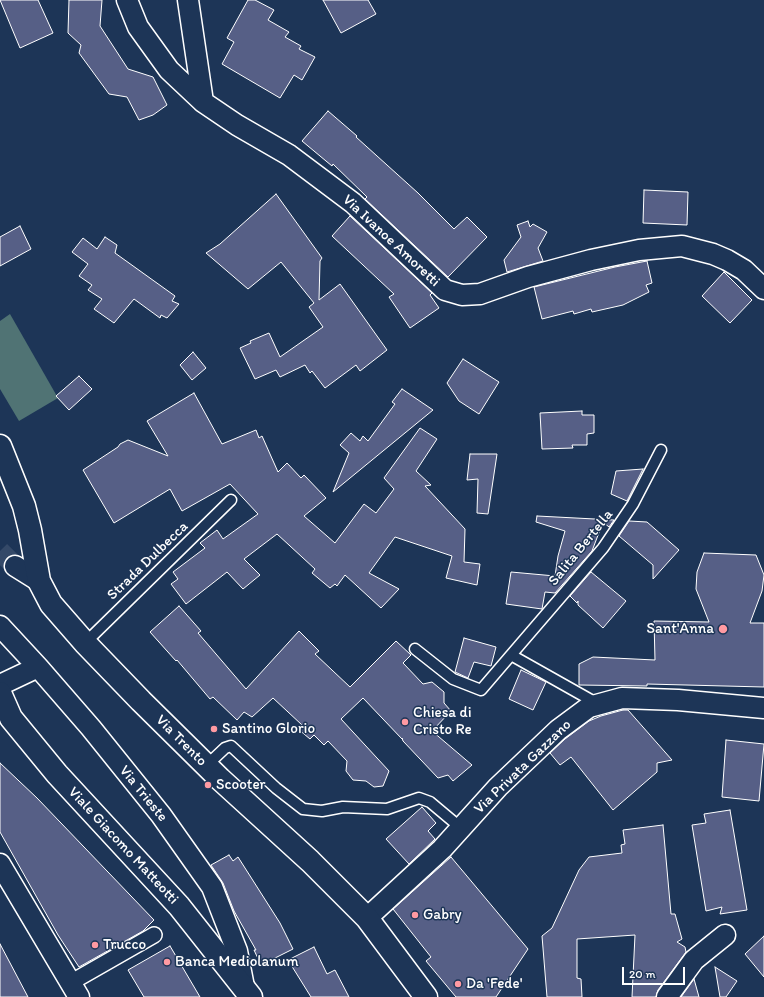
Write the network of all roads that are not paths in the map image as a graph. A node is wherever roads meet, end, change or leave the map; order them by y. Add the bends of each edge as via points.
1 (127, 0) edge
2 (188, 0) edge
3 (203, 102) junction
4 (764, 289) edge
5 (0, 446) edge
6 (661, 450) dead end
7 (231, 500) dead end
8 (15, 566) tunnel mouth
9 (39, 581) junction
10 (0, 626) edge
11 (85, 642) junction
12 (415, 649) dead end
13 (511, 655) junction
14 (38, 667) junction
15 (0, 685) edge
16 (0, 693) edge
17 (599, 704) junction
18 (764, 708) edge
19 (206, 766) junction
20 (461, 828) junction
21 (0, 864) edge
22 (367, 918) junction
23 (154, 935) dead end
24 (725, 935) dead end
25 (74, 990) edge
26 (247, 992) edge
27 (426, 997) edge
28 (667, 997) edge

1 - 3 street, Via Ivanoe Amoretti via 138,27 169,70
2 - 3 street
3 - 4 street, Via Ivanoe Amoretti via 289,154 353,203 440,286 452,293 462,296 480,294 528,277 590,260 639,250 682,246 727,260 744,270
5 - 9 main road, Via Trento via 24,506
6 - 13 lane, Salita Bertella via 633,504 603,548
7 - 11 lane, Strada Dulbecca
8 - 9 street
9 - 11 main road, Via Trento via 51,604
10 - 14 street, Via Trieste
11 - 19 main road, Via Trento
12 - 13 lane, Salita Bertella via 453,679 482,690
13 - 17 lane
14 - 15 street
14 - 26 street, Via Trieste via 161,815 212,887 237,951
16 - 26 main road, Viale Giacomo Matteotti via 11,718 57,774 180,906
17 - 18 street, Via Privata Gazzano via 622,698
17 - 20 street, Via Privata Gazzano via 589,707 558,730 498,787
19 - 20 lane via 224,748 231,746 303,809 382,809 424,799
19 - 22 main road, Via Trento via 310,861
20 - 22 street, Via Privata Gazzano via 442,849
21 - 25 street
22 - 27 main road, Via Trento
23 - 25 street
24 - 28 street via 694,960

